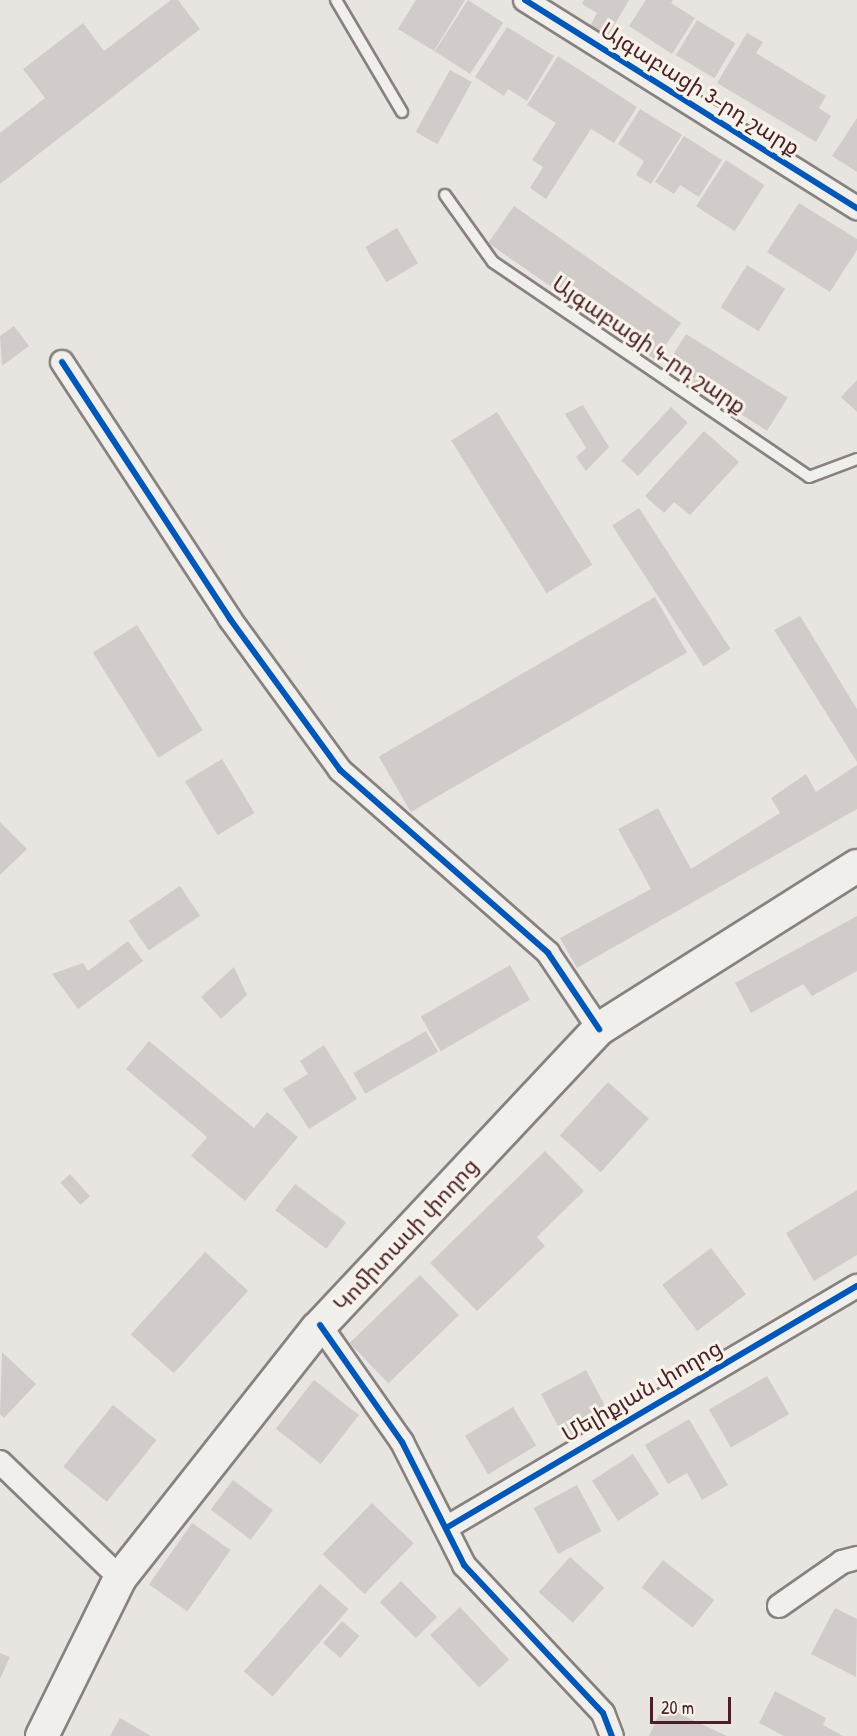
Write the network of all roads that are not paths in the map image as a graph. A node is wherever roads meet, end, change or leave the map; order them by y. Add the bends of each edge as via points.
1 (336, 0) edge
2 (525, 0) edge
3 (402, 112) dead end
4 (445, 195) dead end
5 (857, 208) edge
6 (62, 362) dead end
7 (857, 459) edge
8 (857, 866) edge
9 (599, 1029) junction
10 (857, 1286) edge
11 (320, 1325) junction
12 (0, 1462) edge
13 (446, 1528) junction
14 (857, 1558) edge
15 (120, 1578) junction
16 (779, 1606) dead end
17 (42, 1736) edge
18 (612, 1736) edge

1 - 3 lane
2 - 5 street, Այգաբացի 3-րդ շարք
4 - 7 lane, Այգաբացի 4-րդ շարք via 493,262 809,477
6 - 9 street via 230,619 340,770 548,953
8 - 9 main road, Կոմիտասի փողոց
9 - 11 main road, Կոմիտասի փողոց
10 - 13 street, Մելիքյան փողոց
11 - 13 street via 402,1442
11 - 15 main road, Կոմիտասի փողոց
12 - 15 street
13 - 18 street via 464,1565 603,1713
14 - 16 street via 842,1562
15 - 17 main road, Կոմիտասի փողոց

